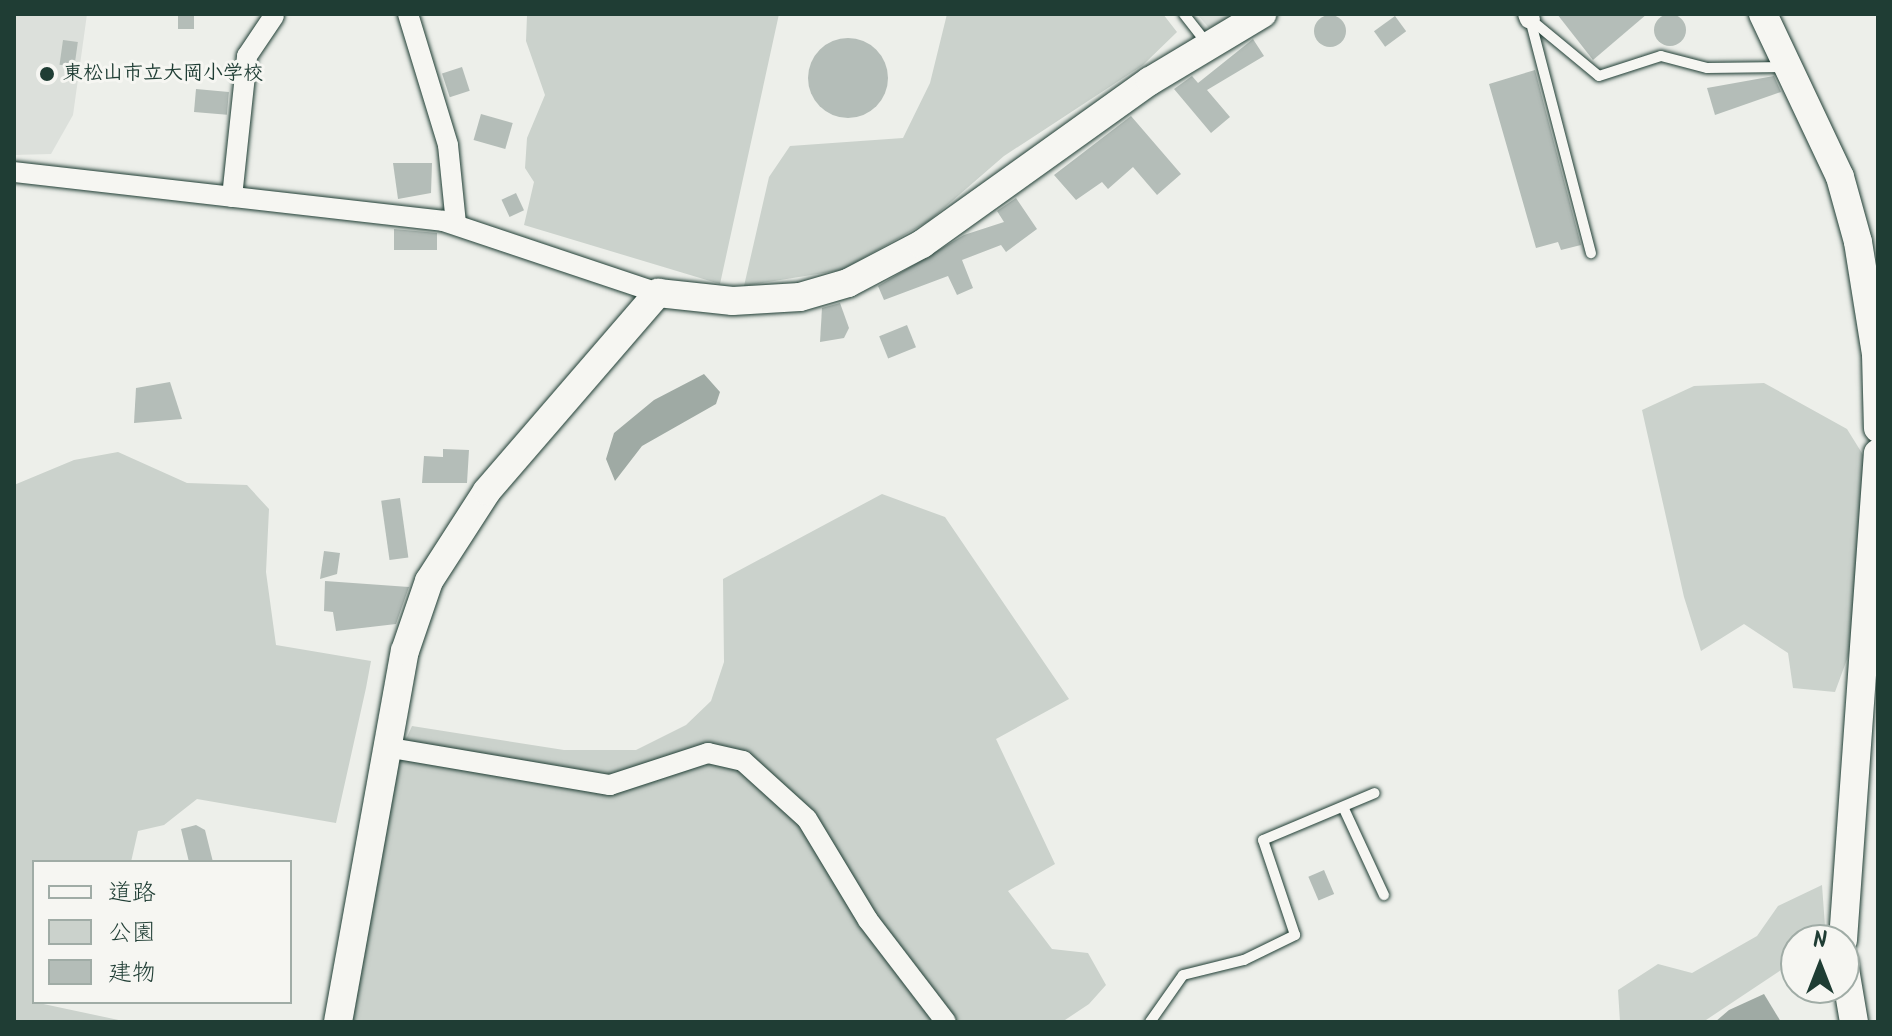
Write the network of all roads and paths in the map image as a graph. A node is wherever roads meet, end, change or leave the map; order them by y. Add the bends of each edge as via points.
1 (408, 14) edge
2 (1184, 14) edge
3 (1262, 14) edge
4 (1763, 14) edge
5 (274, 16) dead end
6 (1529, 17) edge
7 (1207, 43) junction
8 (1789, 67) junction
9 (14, 172) edge
10 (232, 197) junction
11 (456, 224) junction
12 (1591, 253) dead end
13 (658, 293) junction
14 (1878, 428) edge
15 (1878, 453) edge
16 (1875, 548) edge
17 (391, 748) junction
18 (1375, 793) dead end
19 (1344, 809) junction
20 (1384, 895) dead end
21 (1844, 924) edge
22 (338, 1022) edge
23 (946, 1022) edge
24 (1150, 1022) edge

1 - 11 street via 448,145
2 - 7 lane
3 - 7 street
4 - 8 street
5 - 10 street via 247,56
6 - 8 lane via 1599,76 1661,56 1718,69
6 - 12 lane
7 - 13 street via 922,244 848,283 800,297 733,301
8 - 14 street via 1840,177 1858,242 1876,354
9 - 10 street
10 - 11 street
11 - 13 street
13 - 17 street via 451,542 417,609
15 - 16 street
16 - 21 street
17 - 22 street
17 - 23 street via 610,785 708,753 743,761 807,819 868,920
18 - 19 lane
19 - 20 lane
19 - 24 lane via 1263,840 1295,935 1244,960 1183,975

